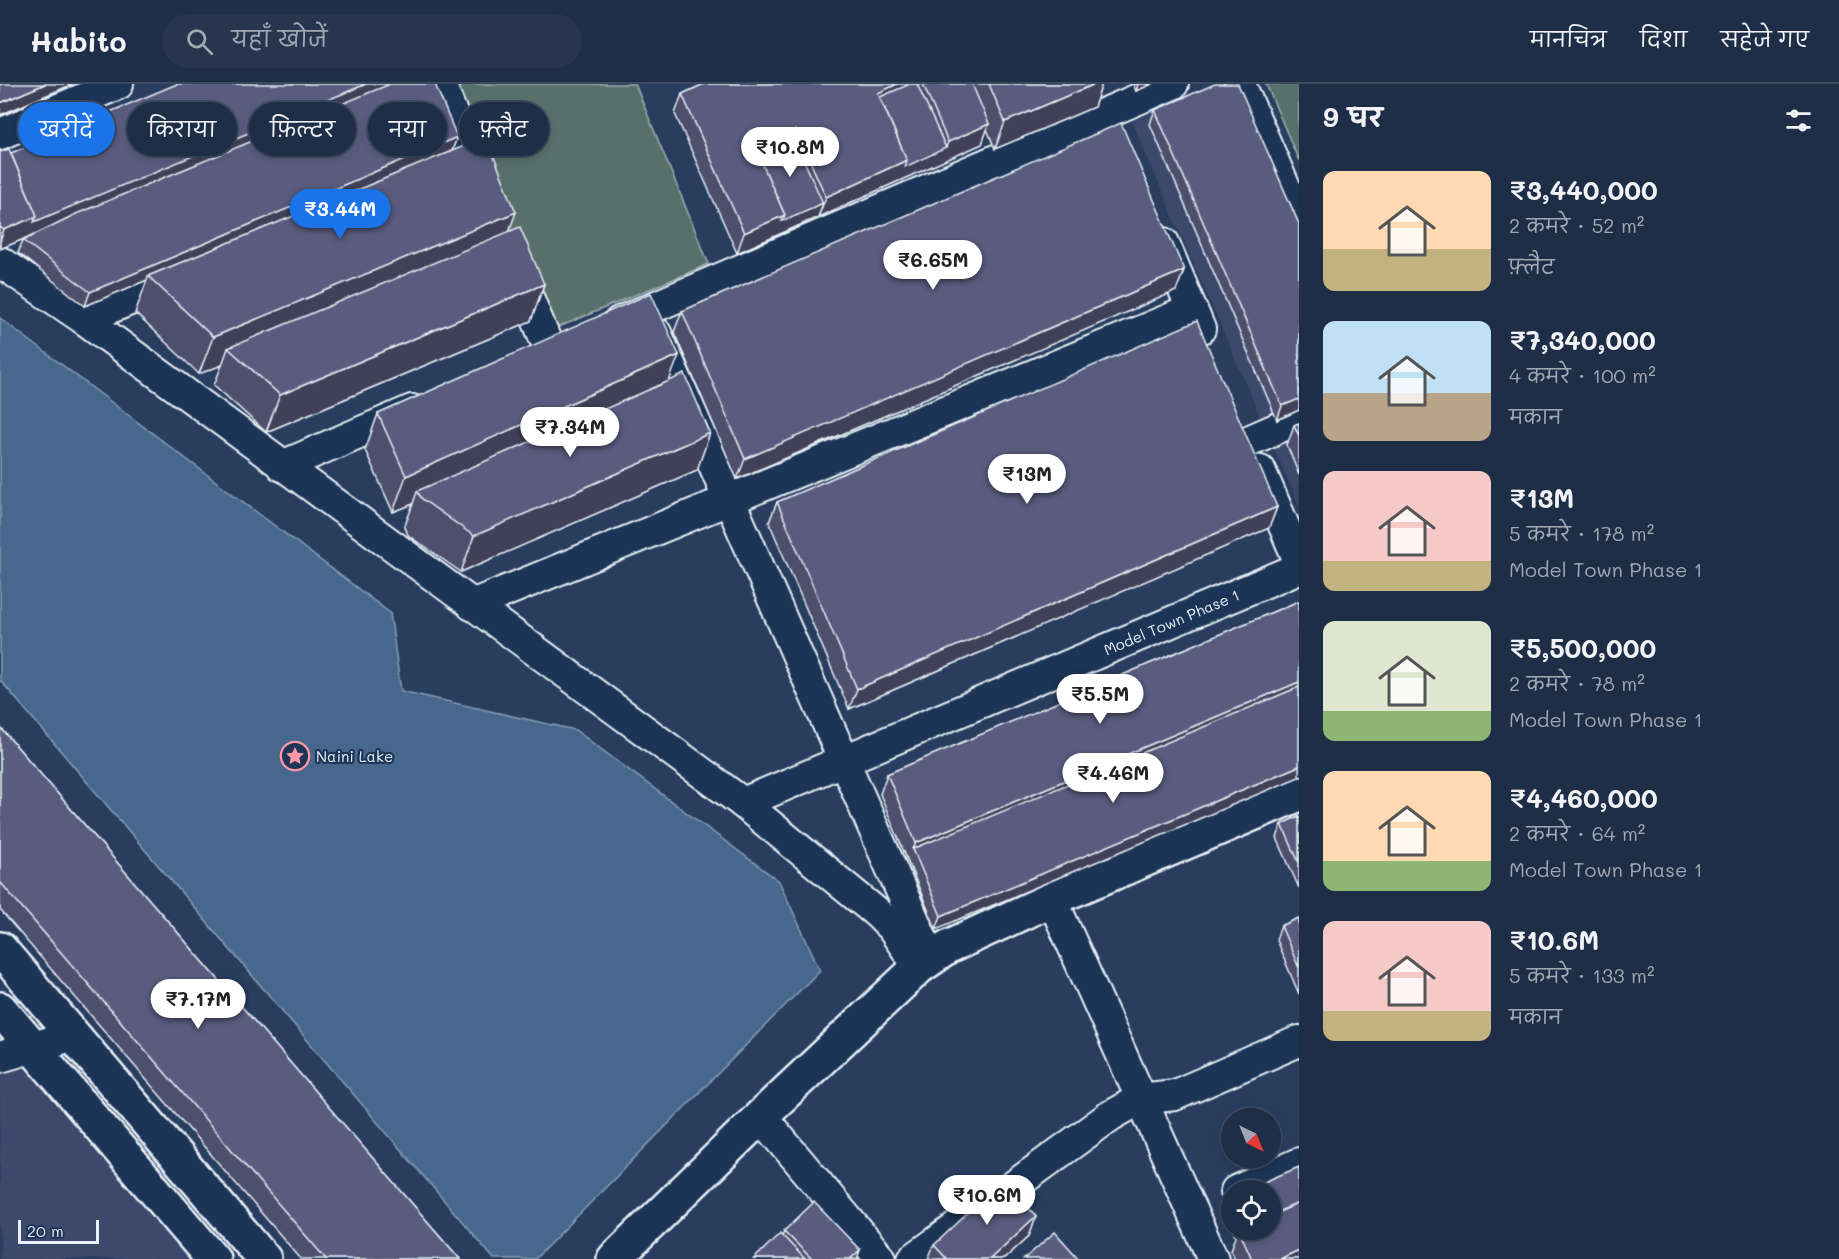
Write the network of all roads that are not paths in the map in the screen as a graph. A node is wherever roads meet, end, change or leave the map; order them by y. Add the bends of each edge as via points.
1 (118, 84) edge
2 (440, 84) edge
3 (1096, 84) edge
4 (1173, 84) edge
5 (1240, 84) edge
6 (1112, 123) junction
7 (979, 133) edge
8 (0, 134) edge
9 (992, 162) junction
10 (492, 210) edge
11 (1299, 220) edge
12 (1155, 222) edge
13 (510, 253) edge
14 (0, 262) edge
15 (205, 268) edge
16 (646, 310) junction
17 (1192, 310) junction
18 (84, 320) junction
19 (1211, 354) edge
20 (432, 402) edge
21 (1299, 419) edge
22 (282, 466) junction
23 (731, 499) junction
24 (1299, 561) edge
25 (1299, 568) edge
26 (472, 606) junction
27 (844, 760) junction
28 (1299, 794) edge
29 (743, 803) junction
30 (1052, 898) junction
31 (0, 949) edge
32 (925, 963) junction
33 (0, 1009) edge
34 (74, 1035) junction
35 (1299, 1041) edge
36 (35, 1049) junction
37 (0, 1057) edge
38 (1140, 1099) junction
39 (761, 1116) junction
40 (1299, 1163) edge
41 (1261, 1180) edge
42 (1221, 1198) edge
43 (1191, 1211) junction
44 (617, 1258) edge
45 (213, 1259) edge
46 (264, 1259) edge
47 (881, 1259) edge
48 (913, 1259) edge
49 (1213, 1259) edge

1 - 8 street
2 - 10 street via 458,160
3 - 6 street
4 - 6 street
5 - 11 street
6 - 9 street
7 - 9 street
9 - 16 street
12 - 17 street
13 - 16 street via 561,347
14 - 18 street
15 - 18 street
16 - 23 street
17 - 19 street
17 - 23 street
18 - 22 street
20 - 22 street
21 - 24 street via 1243,430
22 - 26 street
23 - 26 street
23 - 27 street
25 - 27 street, Model Town Phase 1
26 - 29 street
27 - 29 street, Model Town Phase 1
27 - 32 street
28 - 30 street
29 - 32 street via 877,913
30 - 32 street via 948,947
30 - 38 street
31 - 34 street
32 - 39 street
33 - 36 street
34 - 36 street
34 - 46 street
35 - 38 street via 1175,1095
36 - 37 street
36 - 45 street
38 - 43 street
38 - 48 street via 1110,1116
39 - 44 street
39 - 47 street
40 - 41 street
42 - 43 street
43 - 49 street

